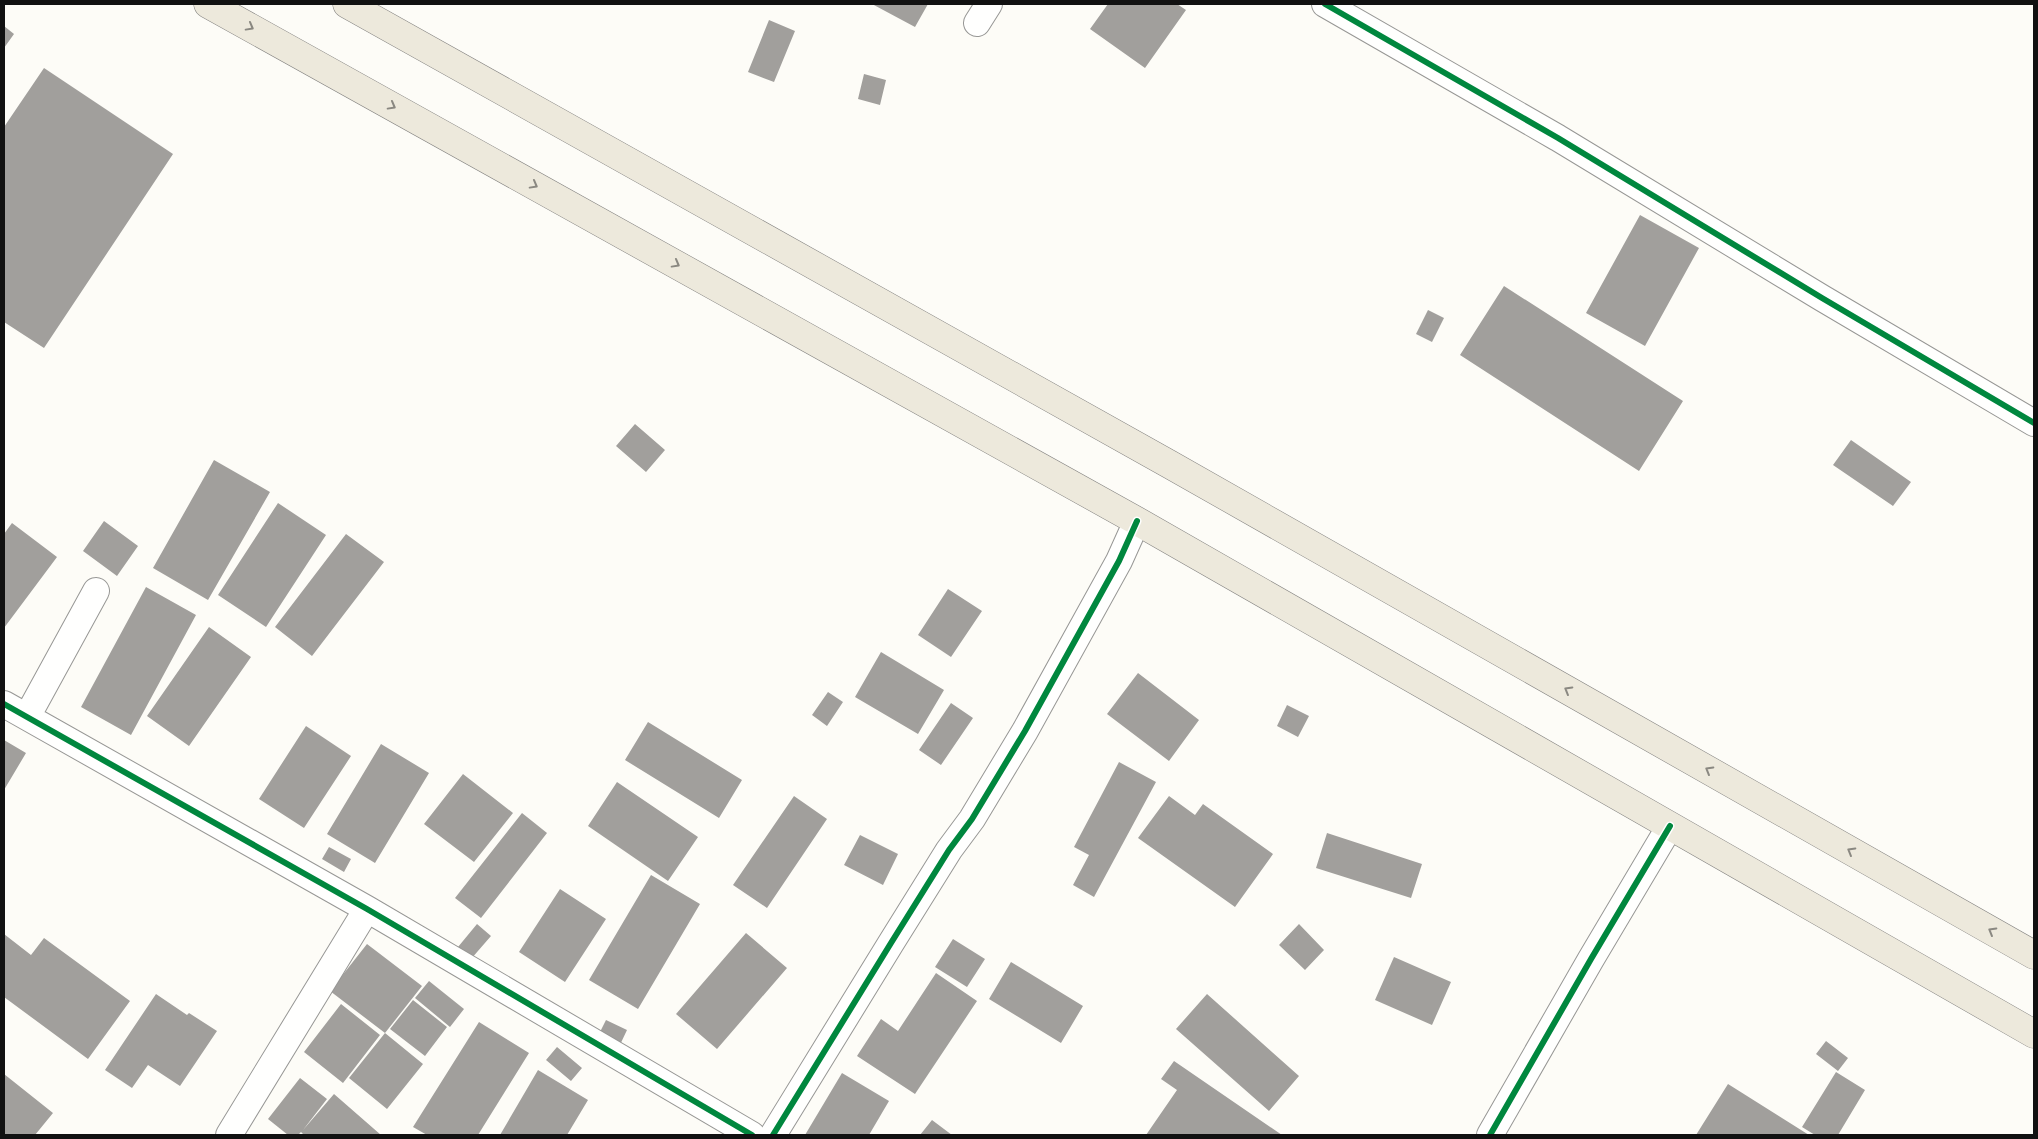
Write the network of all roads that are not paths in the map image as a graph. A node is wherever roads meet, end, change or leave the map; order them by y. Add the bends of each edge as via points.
1 (208, 4) edge
2 (346, 4) edge
3 (1326, 4) edge
4 (2034, 423) edge
5 (1138, 521) junction
6 (96, 591) dead end
7 (4, 704) edge
8 (26, 717) junction
9 (1670, 826) junction
10 (368, 909) junction
11 (2034, 955) edge
12 (2034, 1034) edge
13 (229, 1135) edge
14 (752, 1135) edge
15 (773, 1135) edge
16 (1490, 1135) edge

1 -> 5 main road
11 -> 2 main road via 1161,459
3 - 4 street via 1558,138
5 - 9 main road
5 - 15 street via 1025,731
6 - 8 street
7 - 8 street
8 - 10 street
9 - 12 main road
9 - 16 street
10 - 13 street
10 - 14 street

